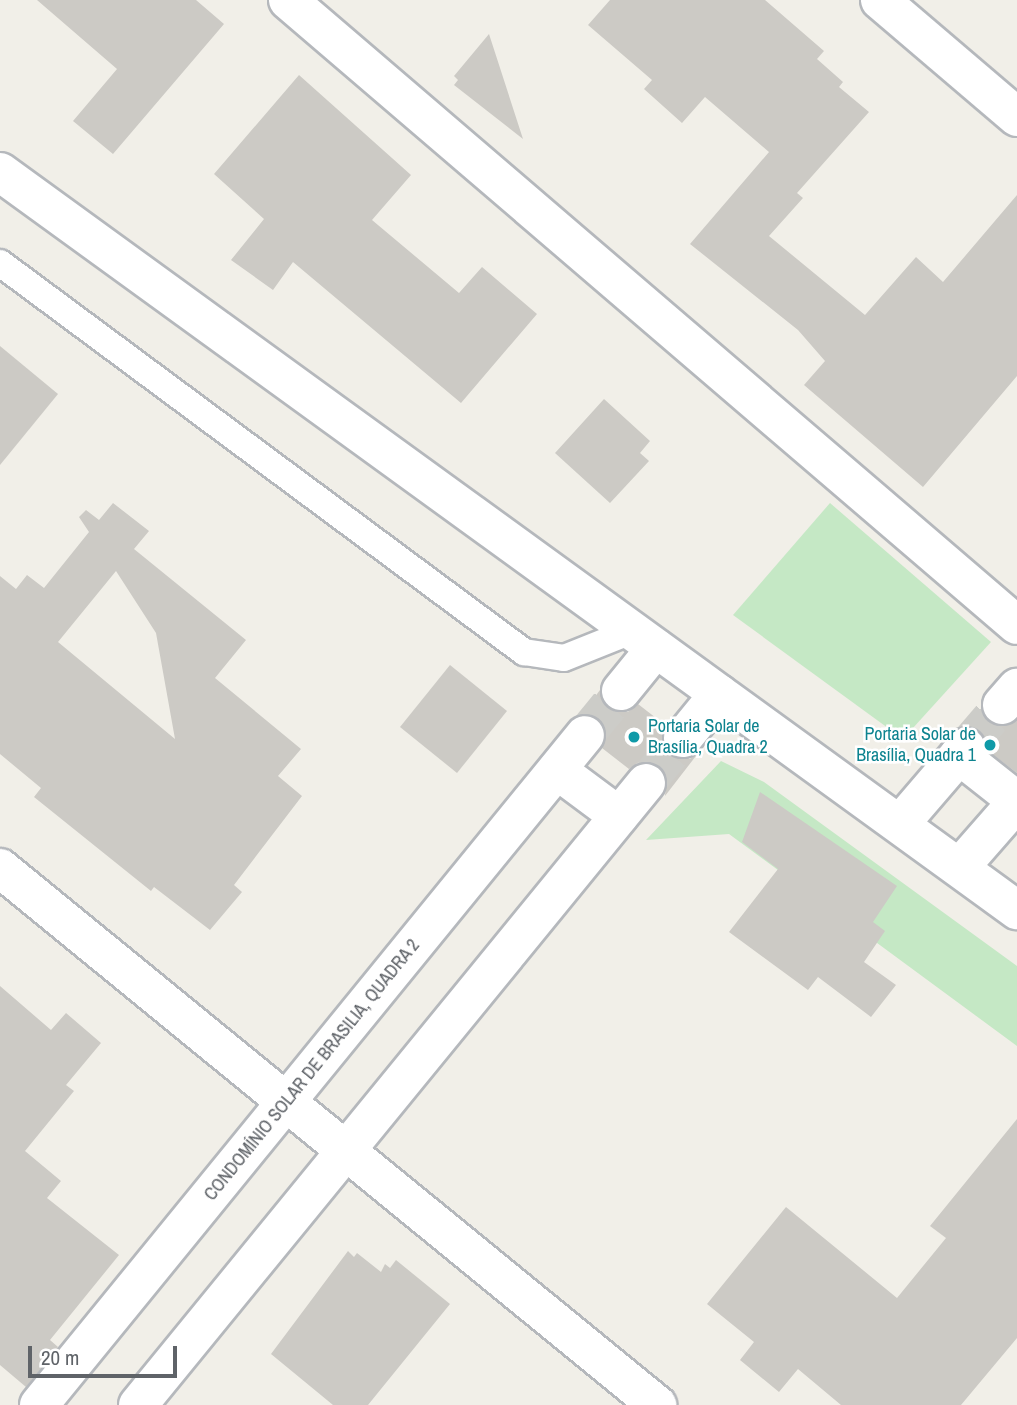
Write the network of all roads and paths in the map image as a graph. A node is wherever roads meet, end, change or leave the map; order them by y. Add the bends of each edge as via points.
1 (288, 0) edge
2 (880, 0) edge
3 (1017, 117) edge
4 (0, 172) edge
5 (0, 263) edge
6 (1017, 625) edge
7 (643, 640) junction
8 (621, 691) tunnel mouth
9 (719, 694) junction
10 (585, 735) tunnel mouth
11 (683, 738) tunnel mouth
12 (557, 769) junction
13 (646, 783) tunnel mouth
14 (1017, 801) edge
15 (619, 816) junction
16 (900, 824) junction
17 (960, 867) junction
18 (0, 868) edge
19 (1017, 910) edge
20 (286, 1102) junction
21 (346, 1151) junction
22 (39, 1405) edge
23 (138, 1405) edge
24 (657, 1405) edge

1 - 6 street
2 - 3 street
4 - 7 street
5 - 7 lane via 524,652 564,658
7 - 8 street
7 - 9 street
9 - 11 street
9 - 16 street
10 - 12 street, CONDOMÍNIO SOLAR DE BRASILIA, QUADRA 2
12 - 15 street
12 - 20 street, CONDOMÍNIO SOLAR DE BRASILIA, QUADRA 2
13 - 15 street
14 - 16 street via 962,751
14 - 17 street
15 - 21 street
16 - 17 street
17 - 19 street
18 - 20 street
20 - 21 street
20 - 22 street, CONDOMÍNIO SOLAR DE BRASILIA, QUADRA 2
21 - 23 street
21 - 24 street

